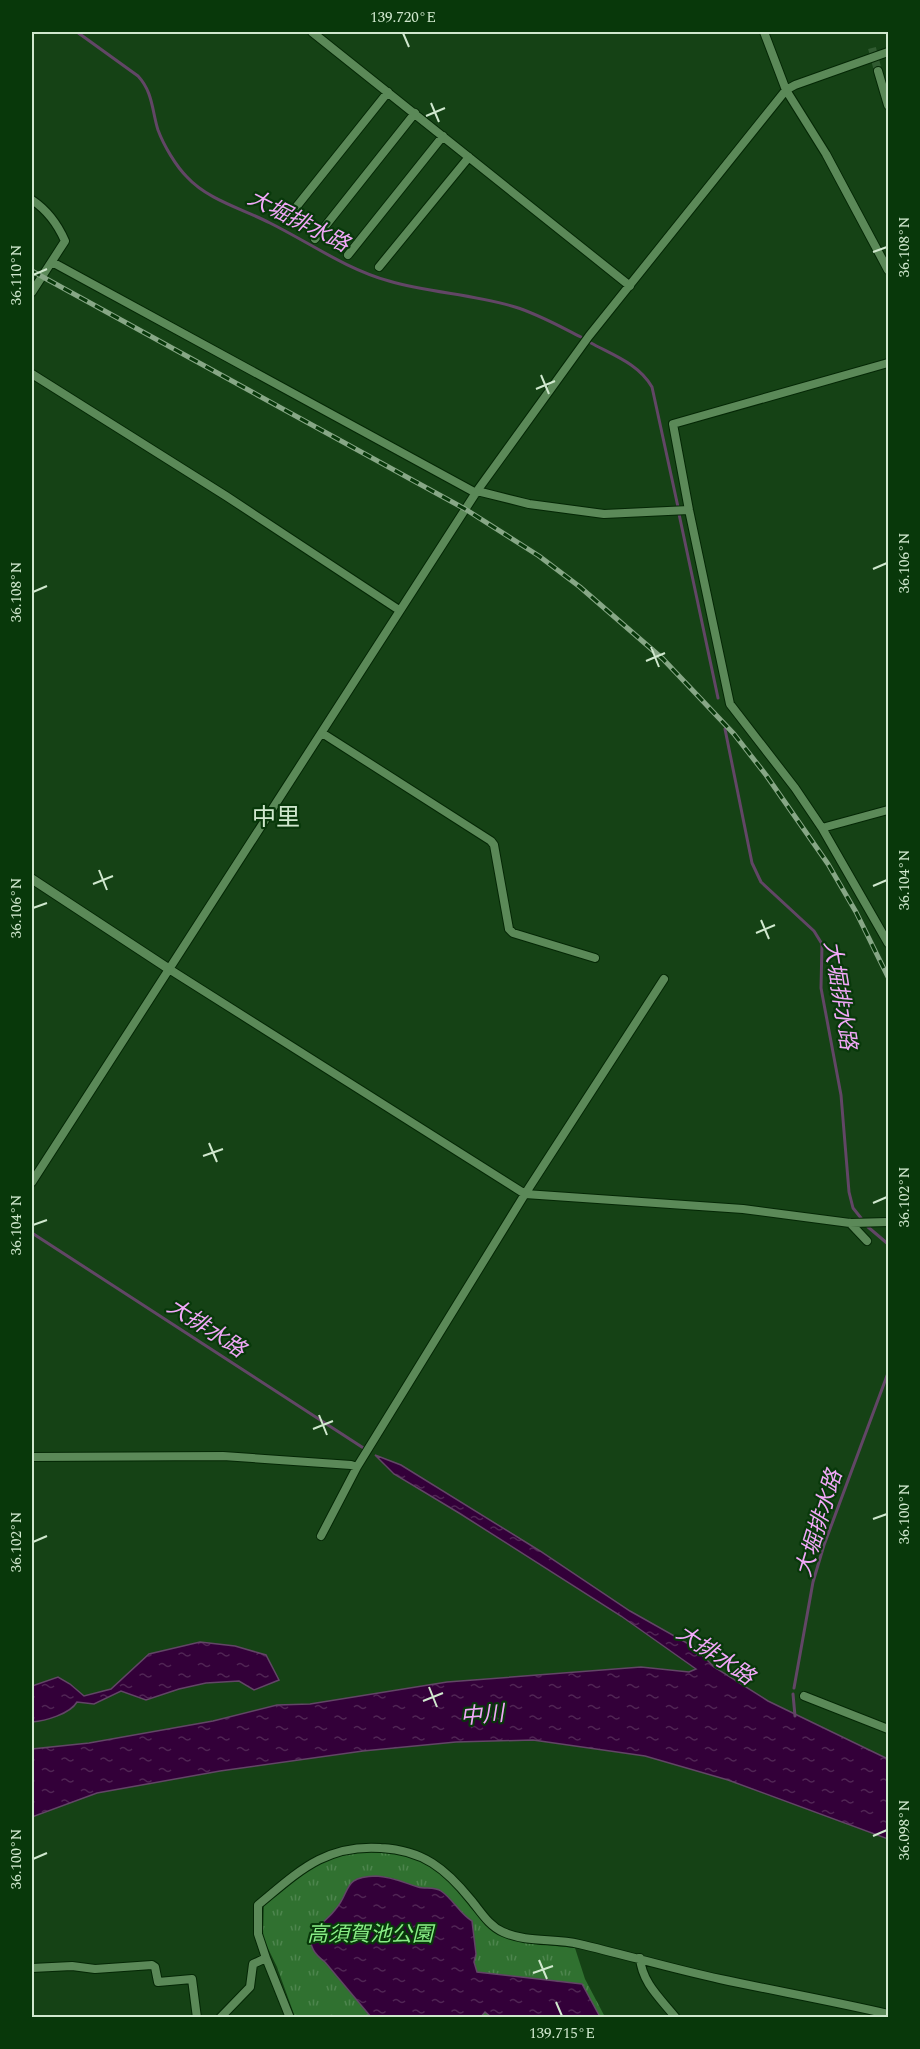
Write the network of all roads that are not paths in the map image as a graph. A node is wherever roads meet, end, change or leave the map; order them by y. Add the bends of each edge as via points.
1 (312, 32) edge
2 (764, 32) edge
3 (888, 52) edge
4 (878, 71) tunnel mouth
5 (786, 90) junction
6 (388, 92) junction
7 (888, 105) edge
8 (415, 113) junction
9 (443, 136) junction
10 (469, 157) junction
11 (32, 200) edge
12 (285, 221) dead end
13 (315, 239) dead end
14 (348, 255) dead end
15 (52, 262) junction
16 (379, 267) dead end
17 (888, 270) edge
18 (630, 286) junction
19 (32, 292) edge
20 (888, 363) edge
21 (32, 374) edge
22 (477, 492) junction
23 (689, 510) junction
24 (399, 610) junction
25 (322, 734) junction
26 (888, 810) edge
27 (822, 828) junction
28 (32, 879) edge
29 (888, 943) edge
30 (595, 958) dead end
31 (169, 969) junction
32 (664, 979) dead end
33 (32, 1182) edge
34 (525, 1194) junction
35 (850, 1222) junction
36 (888, 1222) edge
37 (867, 1241) dead end
38 (32, 1457) edge
39 (359, 1464) junction
40 (321, 1536) dead end
41 (804, 1696) dead end
42 (888, 1729) edge
43 (266, 1958) junction
44 (640, 1958) junction
45 (32, 1968) edge
46 (888, 2014) edge
47 (197, 2018) edge
48 (220, 2018) edge
49 (290, 2018) edge
50 (676, 2018) edge

1 - 6 street
2 - 5 street
3 - 5 street
4 - 7 street
5 - 17 street via 826,154
5 - 18 street
6 - 8 street
6 - 12 street
8 - 9 street
8 - 13 street
9 - 10 street
9 - 14 street
10 - 16 street
10 - 18 street
11 - 15 street via 58,226 65,241
15 - 19 street
15 - 22 street
18 - 22 street via 581,346
20 - 23 street via 673,424
21 - 24 street
22 - 23 street via 604,514
22 - 24 street
23 - 27 street via 730,704
24 - 25 street
25 - 30 street via 491,841 513,933
25 - 31 street
26 - 27 street
27 - 29 street
28 - 31 street
31 - 33 street
31 - 34 street
32 - 34 street
34 - 35 street via 743,1209
34 - 39 street
35 - 36 street
35 - 37 street
38 - 39 street via 223,1456
39 - 40 street
41 - 42 street
43 - 44 street via 258,1934 258,1905 317,1859 346,1850 381,1848 418,1855 438,1865 491,1924 509,1935 573,1942
43 - 48 street via 253,1964 248,1991
43 - 49 street
44 - 46 street via 717,1979
44 - 50 street via 645,1980
45 - 47 street via 152,1965 158,1982 192,1979

